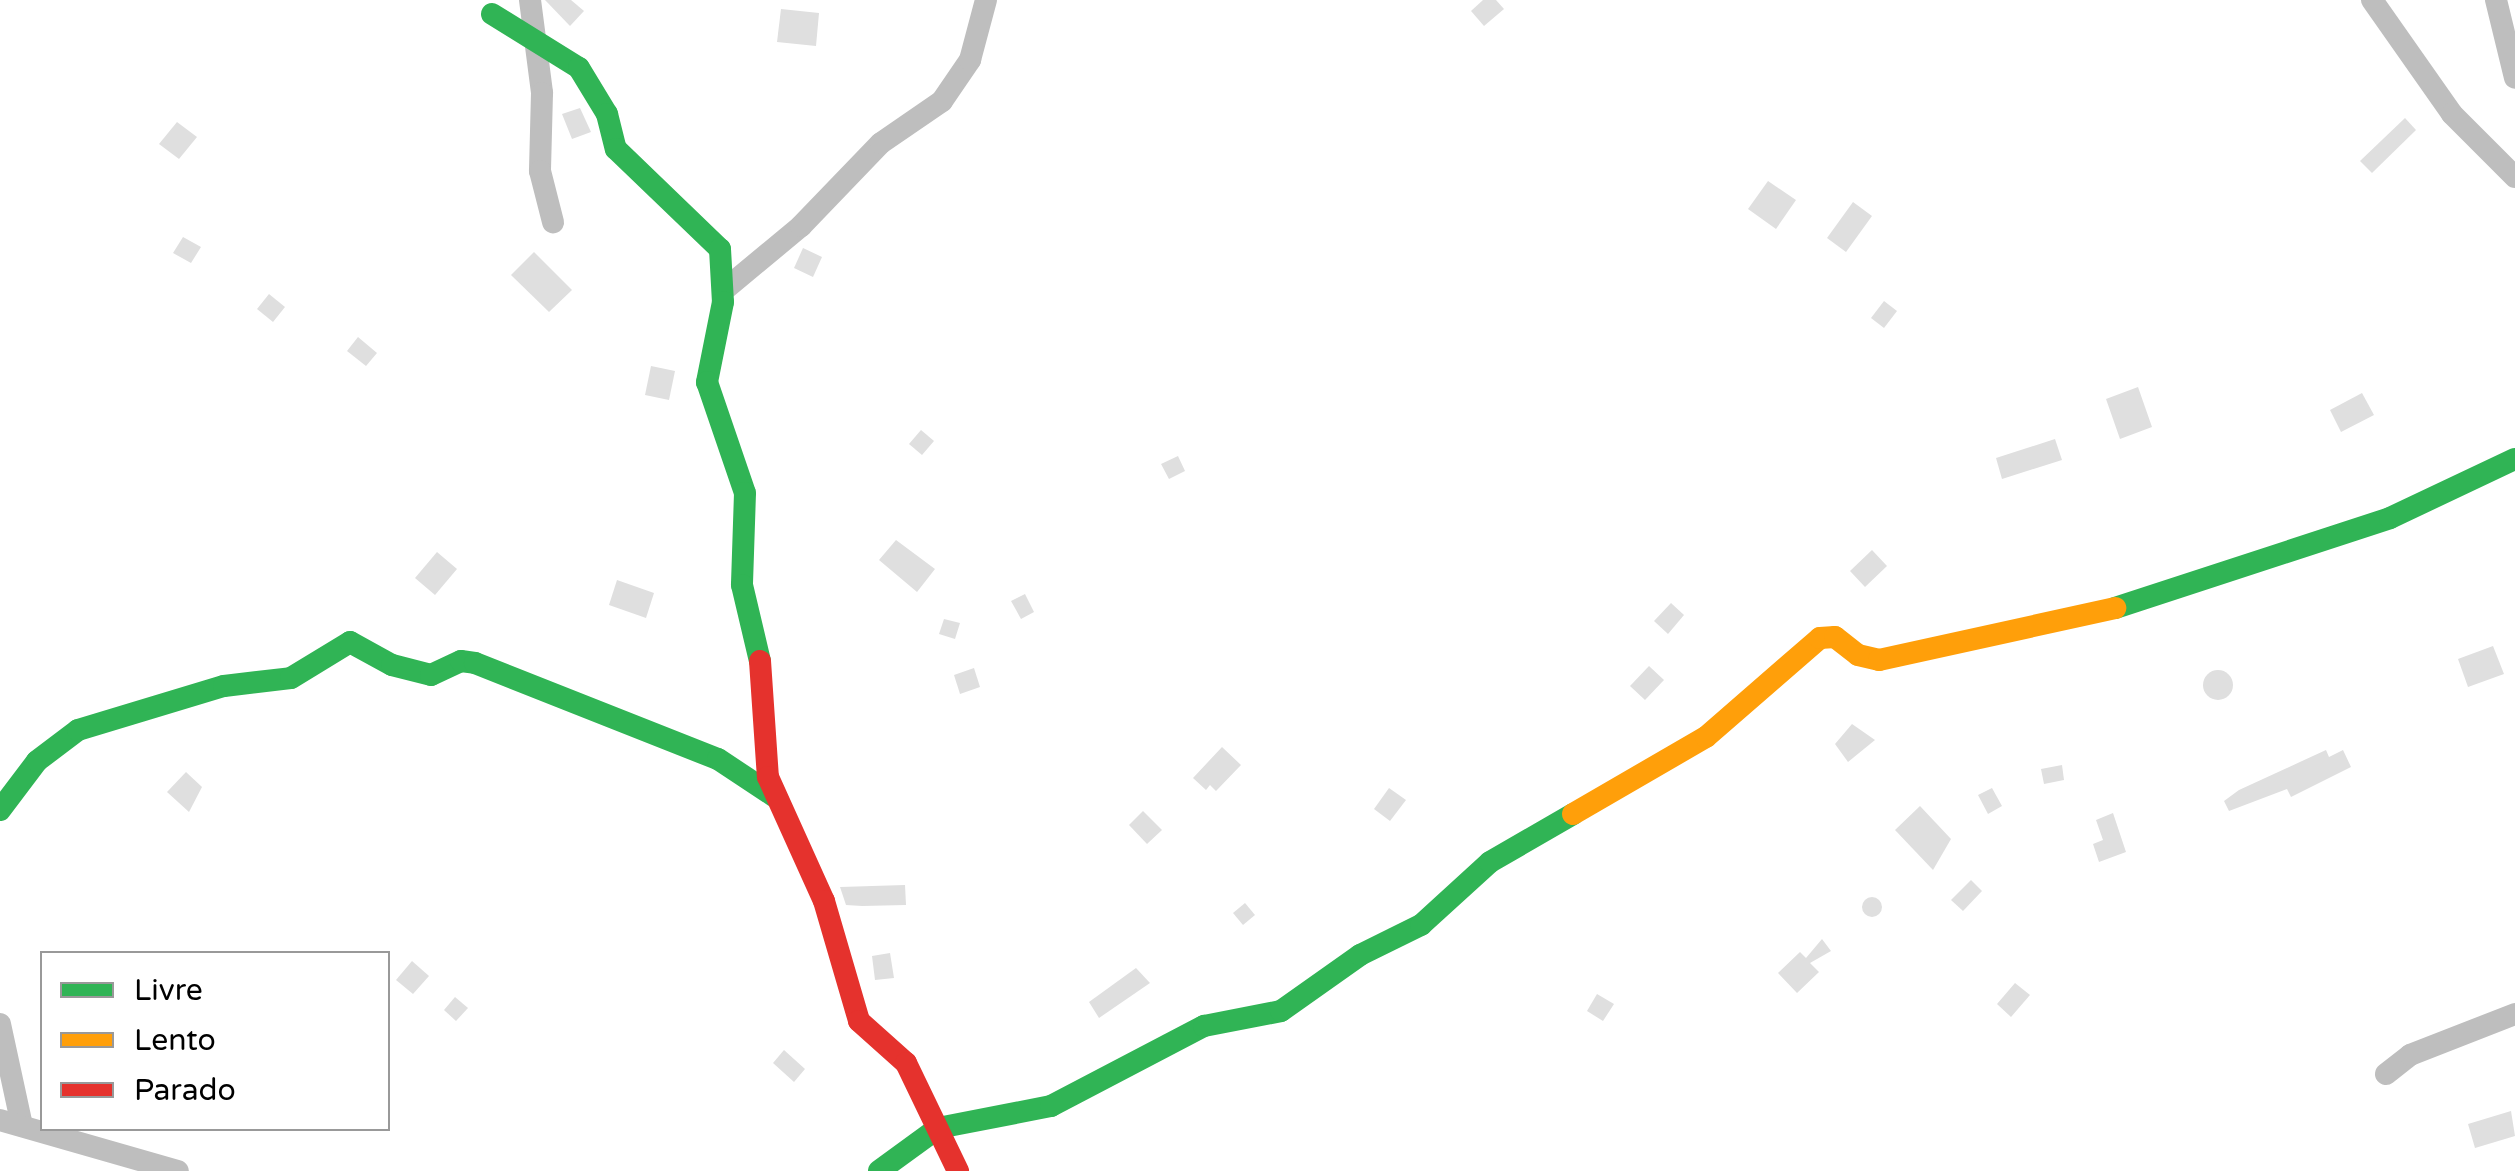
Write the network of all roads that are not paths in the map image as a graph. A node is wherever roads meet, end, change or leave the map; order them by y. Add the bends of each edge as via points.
1 (530, 0) edge
2 (986, 0) edge
3 (2372, 0) edge
4 (2496, 0) edge
5 (492, 14) dead end
6 (536, 41) junction
7 (2515, 78) edge
8 (2515, 177) edge
9 (553, 222) dead end
10 (724, 290) junction
11 (2515, 459) edge
12 (774, 796) junction
13 (0, 810) edge
14 (2515, 1014) edge
15 (0, 1024) edge
16 (2386, 1074) dead end
17 (971, 1121) junction
18 (11, 1123) edge
19 (938, 1128) junction
20 (955, 1165) edge
21 (178, 1171) edge
22 (879, 1171) edge

1 - 6 street
2 - 10 street via 970,60 942,101 881,142 800,226
3 - 8 street via 2452,114
4 - 7 street
5 - 6 street
6 - 9 street via 540,172
6 - 10 street via 578,68 607,114 616,148 720,249
10 - 12 street via 707,382 745,493 743,594 759,638 763,753
11 - 17 street via 2390,518 2084,618 1879,660 1858,656 1835,637 1820,638 1706,737 1490,862 1421,925 1350,962 1281,1010 1204,1026 1051,1106
12 - 13 street via 718,759 475,663 461,662 432,676 392,665 350,642 291,678 224,686 78,730 36,761
12 - 19 street via 824,901 863,1028 906,1063
14 - 16 street via 2410,1055
15 - 18 street
17 - 19 street
17 - 20 street
18 - 21 street
19 - 20 street
19 - 22 street

